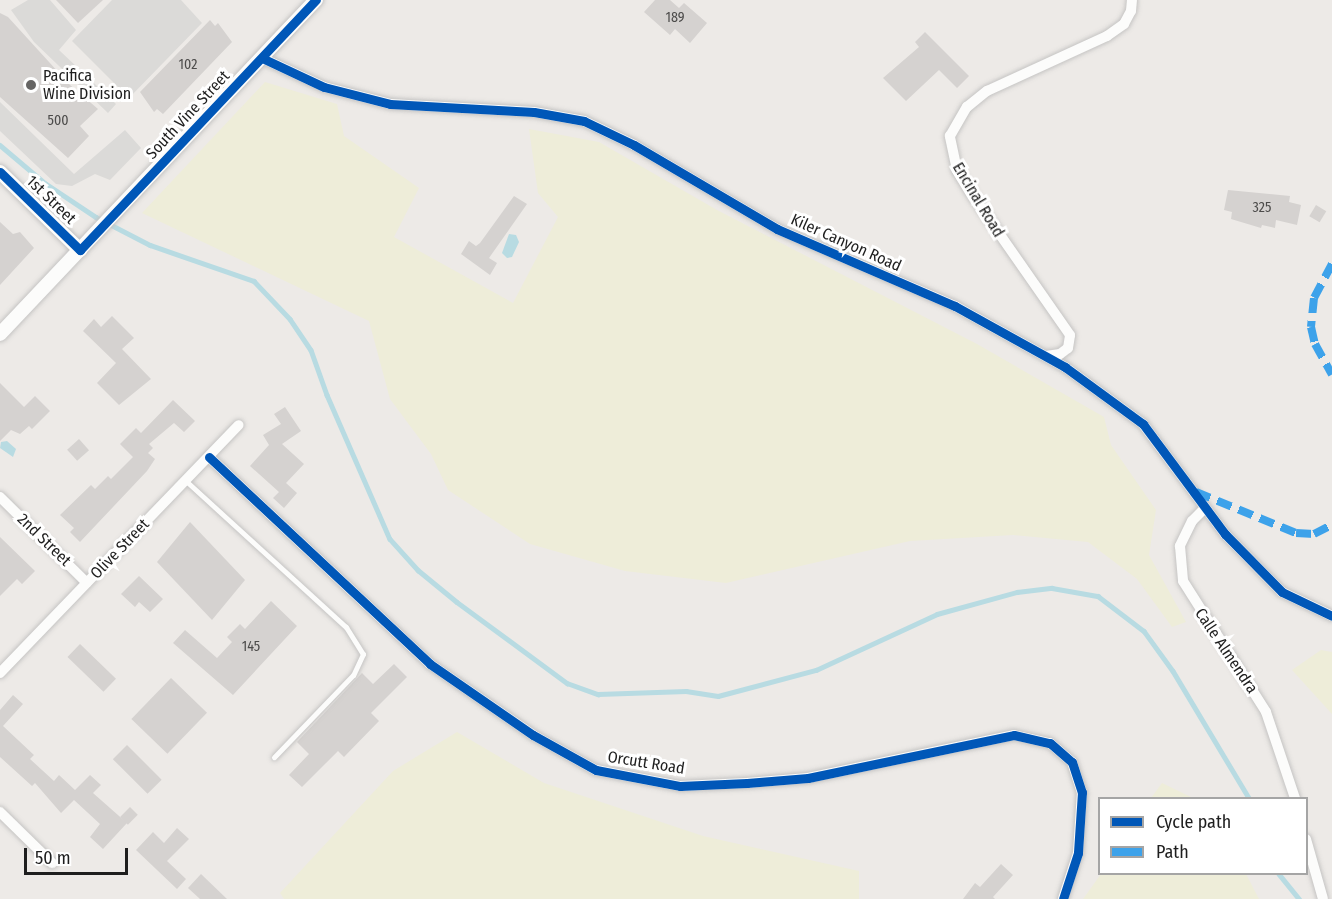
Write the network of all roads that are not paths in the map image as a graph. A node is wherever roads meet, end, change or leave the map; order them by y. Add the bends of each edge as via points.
1 (316, 0) edge
2 (1132, 0) edge
3 (262, 58) junction
4 (0, 172) edge
5 (80, 250) junction
6 (0, 334) edge
7 (1046, 356) junction
8 (239, 425) dead end
9 (209, 457) junction
10 (186, 481) junction
11 (2, 502) edge
12 (1205, 508) junction
13 (87, 583) junction
14 (1332, 616) edge
15 (0, 673) edge
16 (274, 757) dead end
17 (1295, 797) edge
18 (0, 812) edge
19 (1308, 846) edge
20 (52, 863) dead end
21 (1063, 899) edge
22 (1323, 899) edge

1 - 3 street, South Vine Street
2 - 7 street, Encinal Road via 1124,24 1107,36 987,92 967,107 950,136 957,170 1070,335 1068,348
3 - 5 street, South Vine Street
3 - 7 street, Kiler Canyon Road via 324,87 390,104 534,112 584,122 634,145 777,229 955,306
4 - 5 street, 1st Street
5 - 6 street, South Vine Street
7 - 12 street, Kiler Canyon Road via 1143,424
8 - 9 street, Olive Street
9 - 10 street, Olive Street
9 - 21 street, Orcutt Road via 430,664 533,735 596,771 680,786 747,783 808,778 1014,735 1050,743 1072,762 1082,792 1078,854
10 - 13 street, Olive Street
10 - 16 lane via 346,627 363,654 353,675
11 - 13 street, 2nd Street
12 - 14 street, Kiler Canyon Road via 1282,592
12 - 17 street, Calle Almendra via 1192,521 1180,546 1183,581 1266,712
13 - 15 street, Olive Street
18 - 20 street
19 - 22 street

